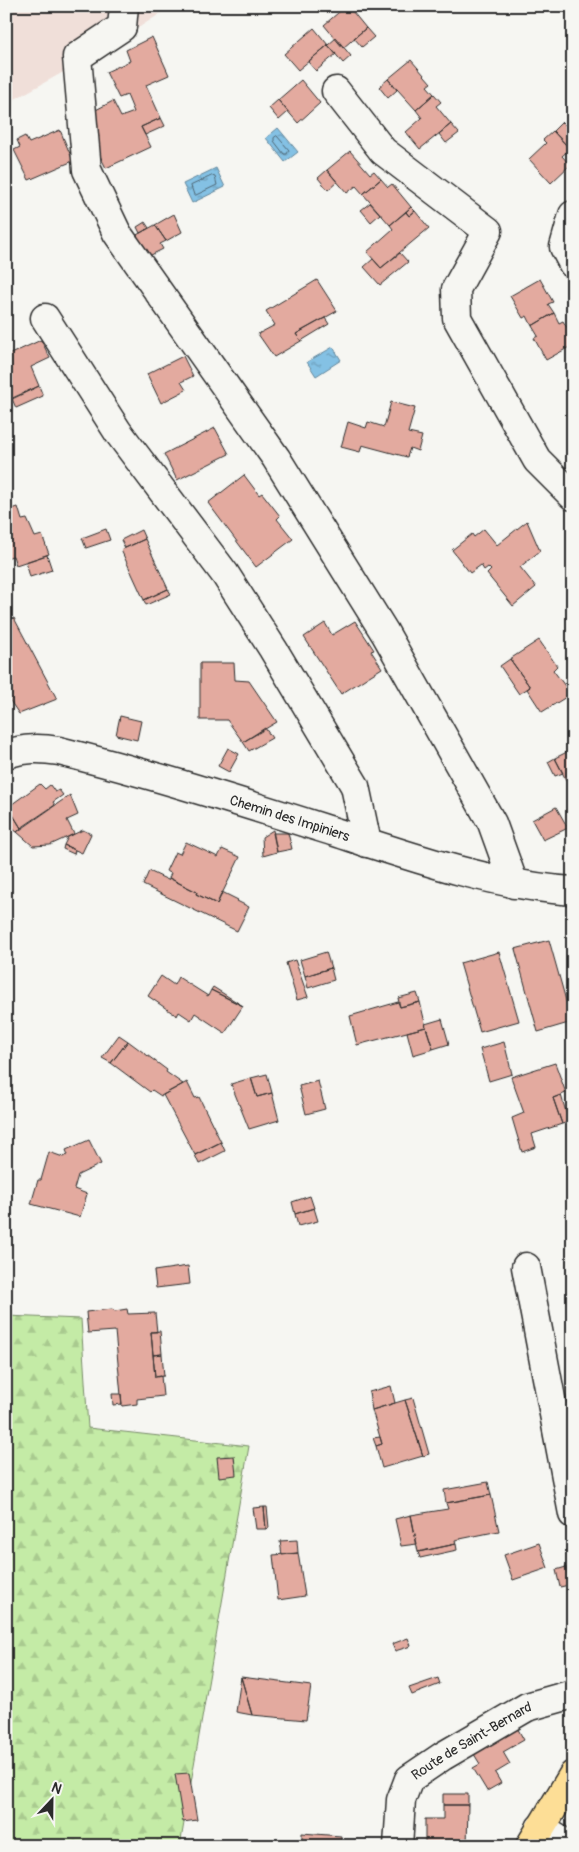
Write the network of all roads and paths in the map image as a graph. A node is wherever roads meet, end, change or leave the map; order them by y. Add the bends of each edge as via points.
1 (124, 6) edge
2 (336, 91) dead end
3 (573, 215) edge
4 (573, 264) edge
5 (45, 318) dead end
6 (573, 496) edge
7 (11, 745) edge
8 (367, 842) junction
9 (514, 884) junction
10 (573, 890) edge
11 (526, 1267) dead end
12 (573, 1514) edge
13 (573, 1694) edge
14 (573, 1775) edge
15 (535, 1837) edge
16 (398, 1846) edge
17 (570, 1846) edge

1 - 9 street via 122,27 77,57 87,170 117,233 276,458 385,632 492,823
2 - 6 street via 383,151 488,230 456,289 457,318 537,460
3 - 4 street via 564,247
5 - 8 street via 118,432 225,574 273,649 355,786
7 - 8 street, Chemin des Impiniers via 90,759
8 - 9 street, Chemin des Impiniers
9 - 10 street, Chemin des Impiniers
11 - 12 street
13 - 16 street, Route de Saint-Bernard via 527,1707 408,1779 401,1800
14 - 15 main road
15 - 17 street

